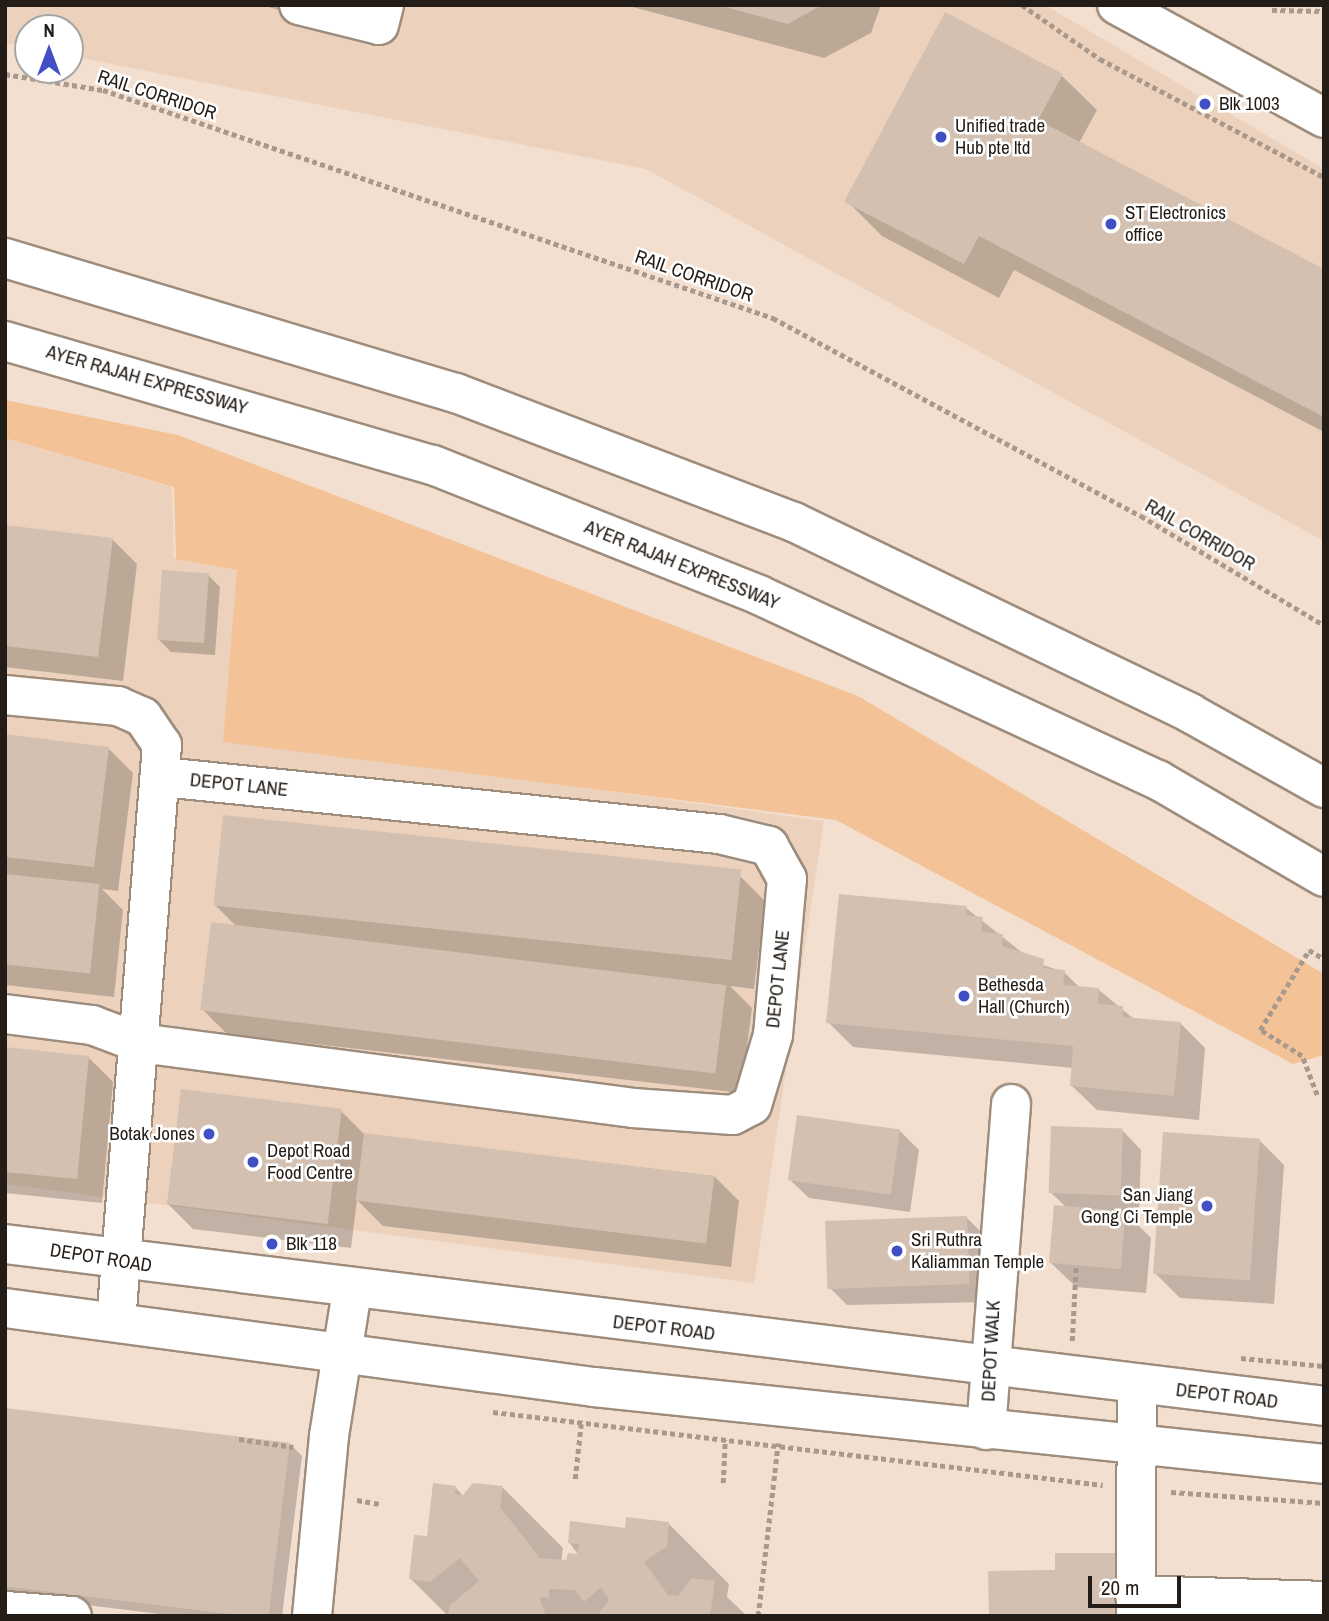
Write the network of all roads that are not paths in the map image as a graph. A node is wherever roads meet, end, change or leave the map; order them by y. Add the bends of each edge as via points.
1 (299, 5) edge
2 (384, 5) edge
3 (1117, 5) edge
4 (1324, 118) edge
5 (5, 258) edge
6 (5, 341) edge
7 (5, 695) edge
8 (163, 777) junction
9 (1324, 788) edge
10 (1324, 877) edge
11 (5, 1014) edge
12 (140, 1043) junction
13 (1011, 1104) dead end
14 (5, 1244) edge
15 (121, 1262) junction
16 (352, 1291) junction
17 (5, 1308) edge
18 (116, 1322) junction
19 (343, 1353) junction
20 (991, 1368) junction
21 (1137, 1385) junction
22 (1324, 1406) edge
23 (986, 1430) junction
24 (1133, 1447) junction
25 (1324, 1464) edge
26 (1324, 1601) edge
27 (1135, 1605) edge
28 (5, 1611) edge
29 (72, 1616) edge
30 (312, 1616) edge

1 - 2 main road via 379,25
3 - 4 main road
5 - 9 main road via 456,393 794,522 1190,713
6 - 10 main road, AYER RAJAH EXPRESSWAY via 433,465 759,595 1158,780
7 - 8 main road, DEPOT LANE via 118,706 143,717 162,745
8 - 12 main road, DEPOT LANE
8 - 12 main road, DEPOT LANE via 719,834 769,846 787,879 780,964 773,1035 752,1105 733,1115 633,1108
11 - 12 main road, DEPOT LANE via 92,1025
12 - 15 main road, DEPOT LANE
13 - 20 main road, DEPOT WALK
14 - 15 main road, DEPOT ROAD
15 - 16 main road, DEPOT ROAD
15 - 18 main road, DEPOT LANE
16 - 19 main road
16 - 20 main road, DEPOT ROAD
17 - 18 main road
18 - 19 main road
19 - 23 main road
19 - 30 main road
20 - 21 main road, DEPOT ROAD
20 - 23 main road, DEPOT WALK
21 - 22 main road, DEPOT ROAD
21 - 24 main road
23 - 24 main road
24 - 25 main road
24 - 27 main road
26 - 27 main road
28 - 29 main road

